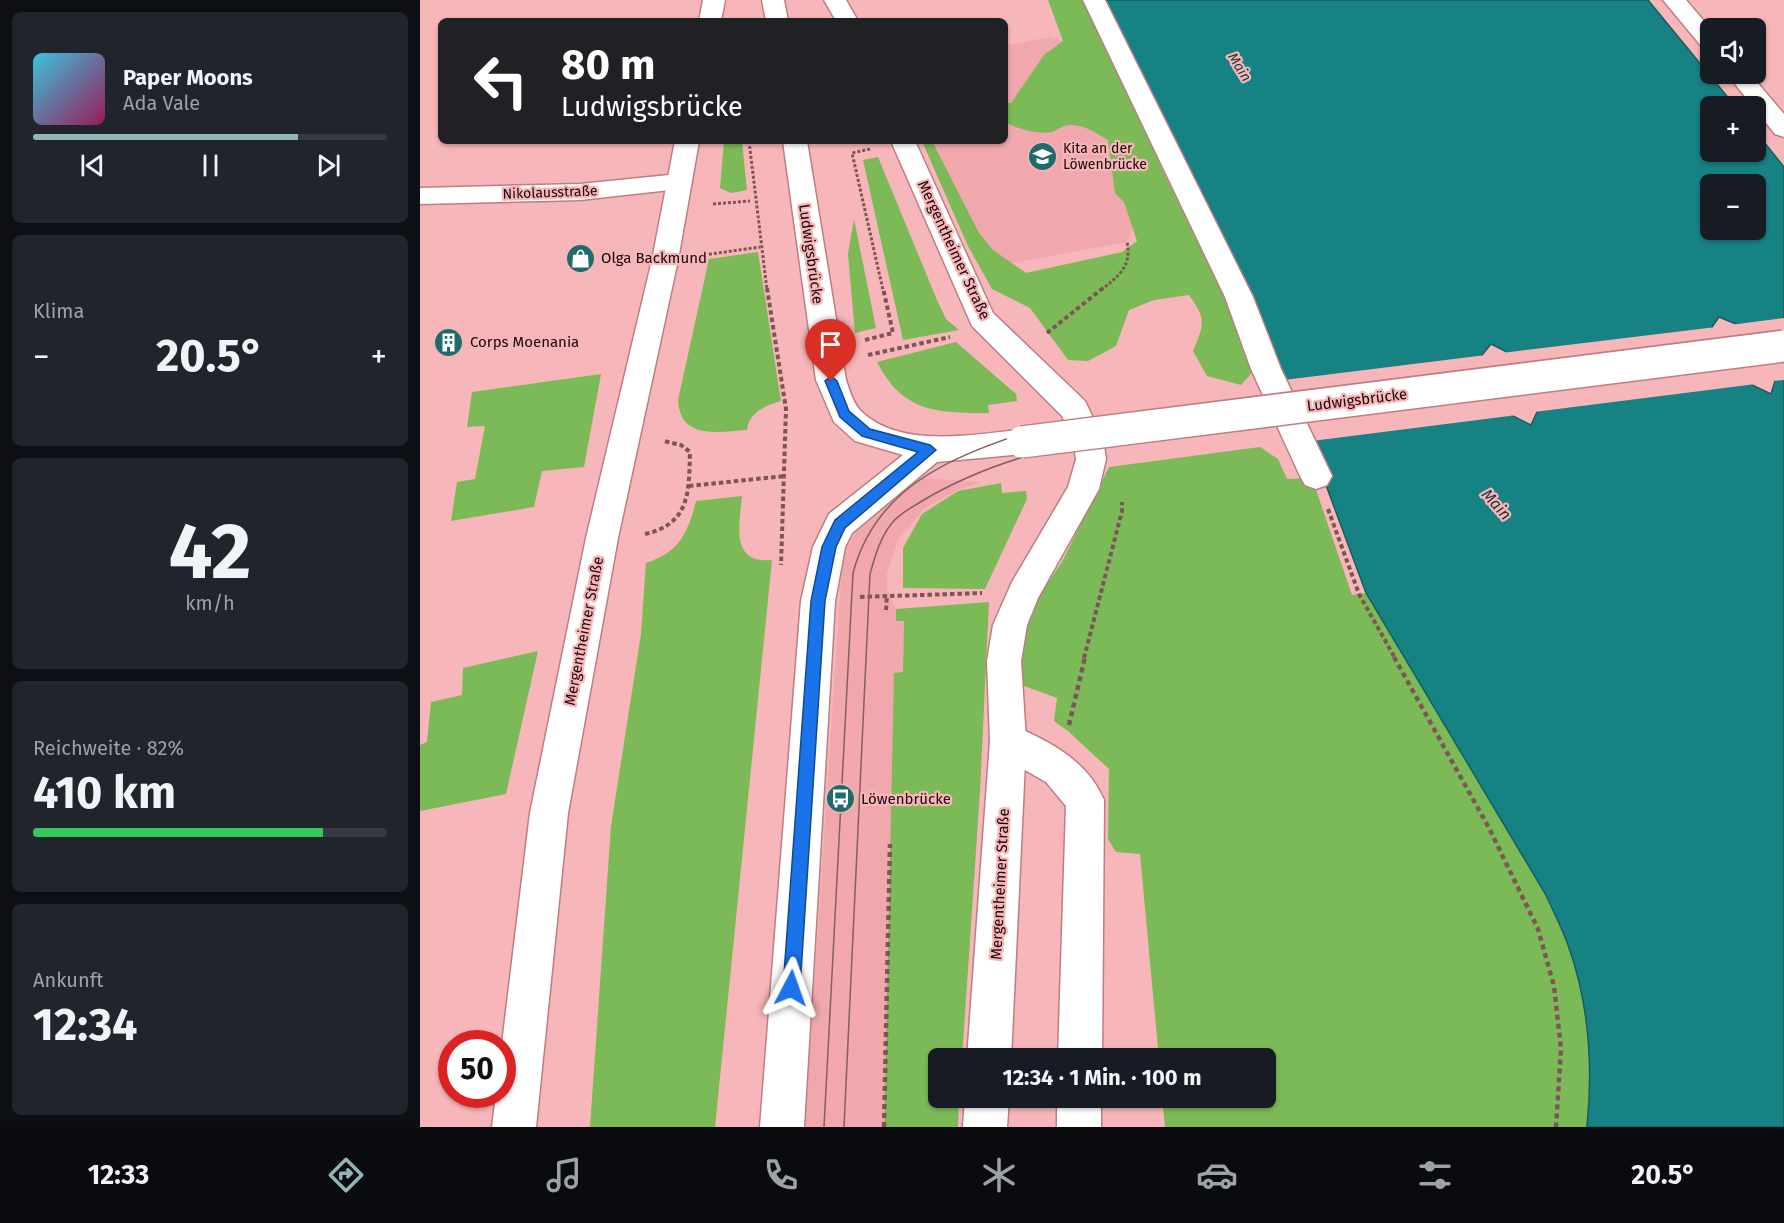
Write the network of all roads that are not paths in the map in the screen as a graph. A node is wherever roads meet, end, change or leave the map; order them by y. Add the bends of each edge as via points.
1 (714, 0) edge
2 (773, 0) edge
3 (835, 0) edge
4 (1094, 0) edge
5 (1674, 0) edge
6 (711, 18) edge
7 (776, 18) edge
8 (845, 18) edge
9 (1700, 30) edge
10 (1746, 84) edge
11 (1784, 129) edge
12 (686, 144) edge
13 (795, 144) edge
14 (904, 144) edge
15 (679, 183) junction
16 (420, 196) edge
17 (1784, 346) edge
18 (930, 450) junction
19 (1316, 476) road end
20 (1008, 741) junction
21 (990, 1048) edge
22 (1080, 1048) edge
23 (986, 1108) edge
24 (1079, 1108) edge
25 (514, 1127) edge
26 (782, 1127) edge
27 (985, 1127) edge
28 (1079, 1127) edge

1 - 6 main road
2 - 7 main road
3 - 8 main road
4 - 19 main road via 1239,297 1266,369
5 - 9 main road
10 - 11 main road
12 - 15 main road, Mergentheimer Straße
13 - 18 main road, Ludwigsbrücke via 831,381 844,414 866,433
14 - 20 main road, Mergentheimer Straße via 982,319 1074,409 1088,439 1091,459 1083,489 1024,591 1010,625 1004,661
15 - 16 main road, Nikolausstraße via 579,192
15 - 25 main road, Mergentheimer Straße via 602,538 549,813
17 - 18 main road, Ludwigsbrücke, bridge via 1022,442
18 - 26 main road via 840,524 829,547 818,610
20 - 21 main road, Mergentheimer Straße
20 - 22 main road via 1059,769 1084,800
23 - 27 main road
24 - 28 main road

